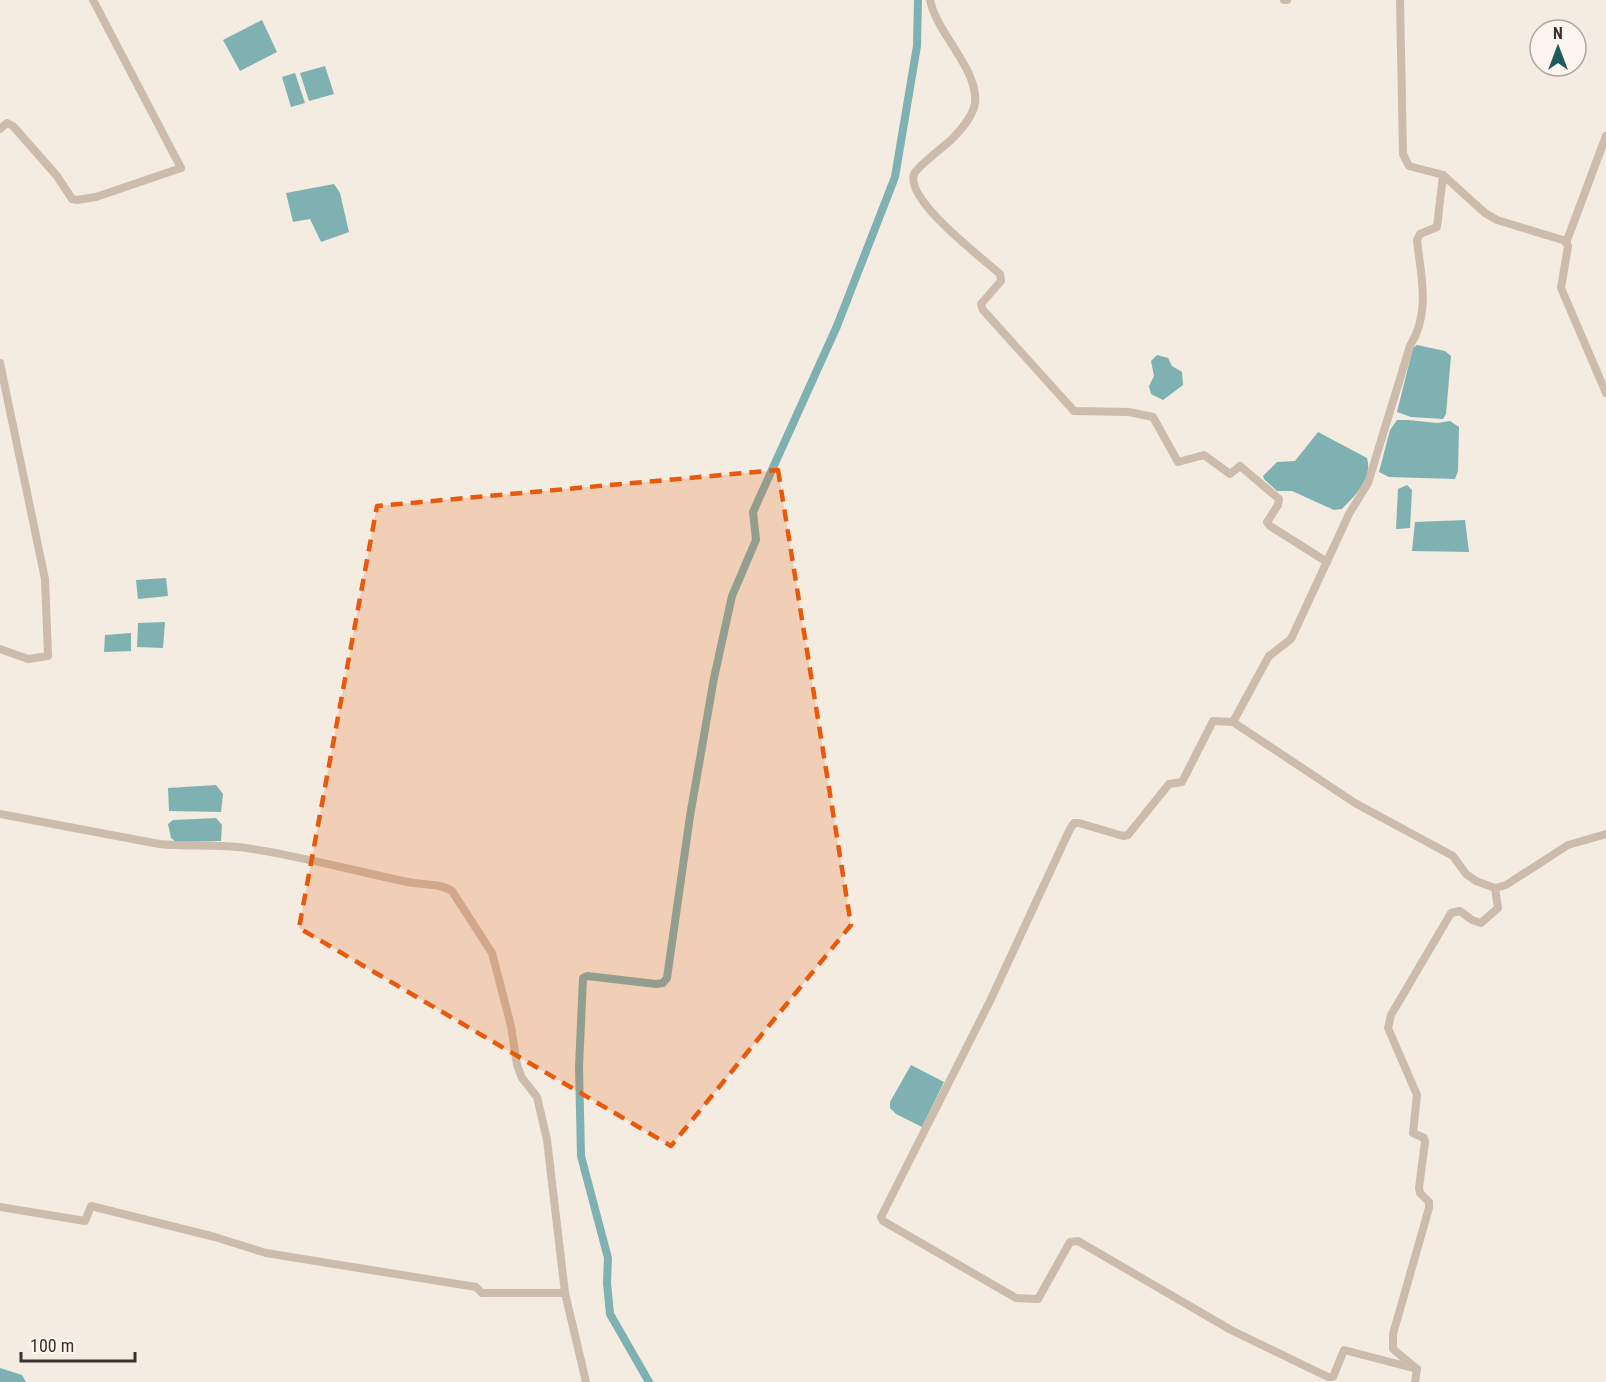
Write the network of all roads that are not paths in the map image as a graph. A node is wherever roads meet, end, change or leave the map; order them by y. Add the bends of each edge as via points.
1 (93, 0) edge
2 (930, 0) edge
3 (1400, 0) edge
4 (0, 129) edge
5 (1606, 136) edge
6 (1443, 175) junction
7 (1566, 243) junction
8 (0, 363) edge
9 (1606, 393) edge
10 (1327, 562) junction
11 (0, 649) edge
12 (1233, 722) junction
13 (0, 814) edge
14 (1606, 834) edge
15 (1495, 888) junction
16 (0, 1208) edge
17 (565, 1293) junction
18 (1417, 1369) junction
19 (586, 1382) edge
20 (1416, 1382) edge

1 - 4 street via 181,168 96,197 72,199 13,126 8,123
2 - 10 street via 936,21 971,78 974,105 962,130 917,169 913,183 931,212 1000,274 1001,281 981,304 983,310 1074,411 1129,412 1153,417 1178,462 1204,455 1230,474 1240,466 1279,499 1267,522 1270,526
3 - 6 street via 1403,154 1409,166
5 - 7 street
6 - 7 street via 1497,220
6 - 10 street via 1437,227 1420,234 1417,240 1422,325 1410,346 1368,483
7 - 9 street via 1561,288
8 - 11 street via 45,579 48,656 28,659
10 - 12 street via 1291,639 1269,656
12 - 15 street via 1354,803 1453,856 1466,874
12 - 18 street via 1213,721 1182,782 1169,784 1128,834 1074,823 881,1217 1016,1298 1038,1299 1070,1242 1078,1241 1231,1330 1328,1377 1334,1377 1344,1350
13 - 17 street via 159,844 247,849 452,891 492,953 517,1065 537,1097 547,1140
14 - 15 street via 1568,845
15 - 18 street via 1498,908 1480,923 1460,911 1451,914 1391,1015 1388,1028 1417,1095 1413,1133 1425,1142 1419,1188 1430,1202 1429,1208 1392,1334 1394,1349
16 - 17 street via 85,1221 91,1206 266,1253 476,1287 482,1293
17 - 19 street
18 - 20 street

